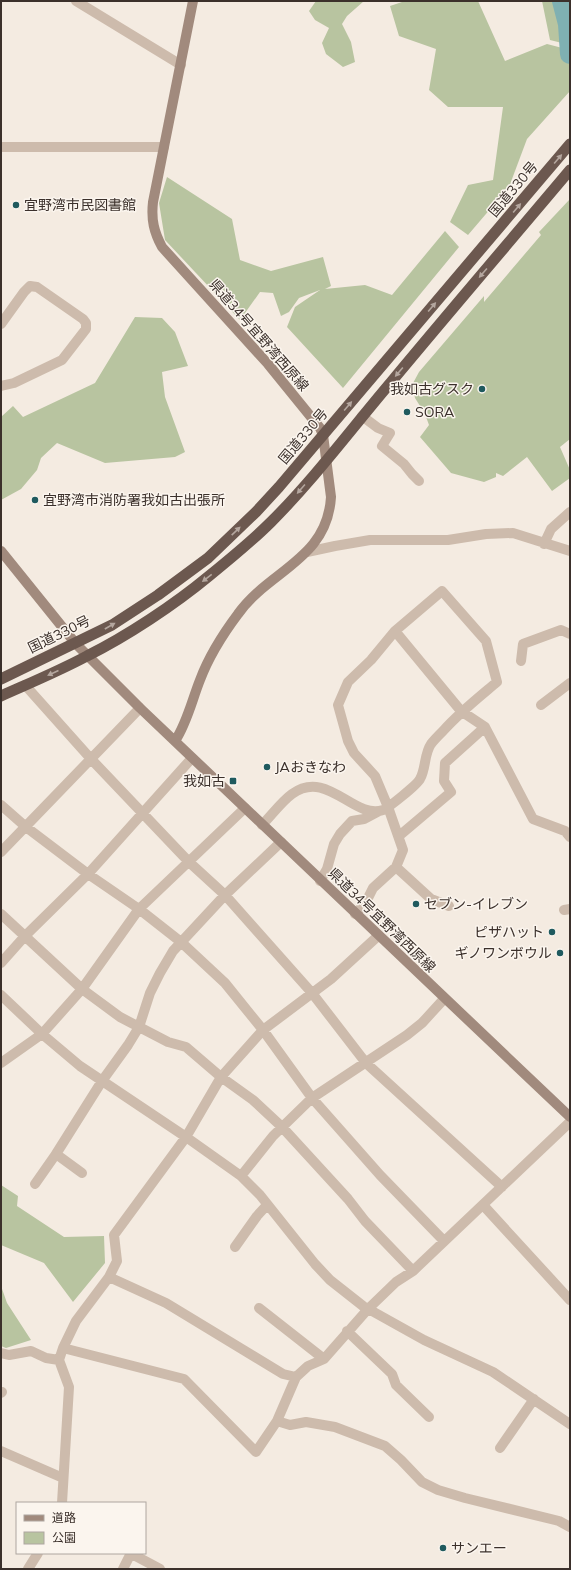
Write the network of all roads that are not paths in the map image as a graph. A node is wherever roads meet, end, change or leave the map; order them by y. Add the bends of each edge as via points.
1 (76, 1) edge
2 (193, 1) edge
3 (181, 65) junction
4 (570, 144) edge
5 (1, 147) edge
6 (164, 147) junction
7 (568, 172) edge
8 (1, 324) edge
9 (1, 386) edge
10 (362, 416) junction
11 (323, 435) junction
12 (327, 459) junction
13 (419, 481) dead end
14 (570, 512) edge
15 (544, 544) junction
16 (1, 551) edge
17 (570, 551) edge
18 (307, 552) junction
19 (395, 631) junction
20 (570, 634) edge
21 (76, 644) junction
22 (88, 656) junction
23 (521, 661) dead end
24 (1, 679) edge
25 (570, 683) edge
26 (25, 685) junction
27 (1, 696) edge
28 (541, 705) dead end
29 (140, 708) junction
30 (462, 711) junction
31 (485, 727) junction
32 (175, 741) junction
33 (192, 758) junction
34 (91, 759) junction
35 (1, 805) edge
36 (245, 808) junction
37 (385, 809) junction
38 (142, 812) junction
39 (262, 824) junction
40 (26, 827) junction
41 (398, 836) junction
42 (570, 837) edge
43 (281, 842) junction
44 (1, 852) edge
45 (189, 862) junction
46 (396, 867) junction
47 (88, 874) junction
48 (320, 881) junction
49 (225, 895) junction
50 (449, 906) dead end
51 (138, 909) junction
52 (1, 914) edge
53 (355, 914) junction
54 (25, 936) junction
55 (378, 936) junction
56 (182, 942) junction
57 (1, 963) edge
58 (82, 989) junction
59 (312, 993) junction
60 (1, 995) edge
61 (444, 999) junction
62 (139, 1027) junction
63 (263, 1030) junction
64 (42, 1034) junction
65 (1, 1063) edge
66 (366, 1063) junction
67 (221, 1077) junction
68 (102, 1081) junction
69 (312, 1098) junction
70 (570, 1117) edge
71 (570, 1122) edge
72 (282, 1127) junction
73 (186, 1137) junction
74 (56, 1154) junction
75 (82, 1173) dead end
76 (241, 1176) junction
77 (35, 1184) dead end
78 (502, 1187) junction
79 (267, 1205) junction
80 (484, 1205) junction
81 (444, 1241) junction
82 (234, 1247) dead end
83 (413, 1271) junction
84 (109, 1277) junction
85 (570, 1300) edge
86 (259, 1308) dead end
87 (368, 1309) junction
88 (347, 1331) junction
89 (63, 1348) junction
90 (1, 1353) edge
91 (324, 1359) junction
92 (59, 1360) junction
93 (296, 1377) junction
94 (534, 1399) junction
95 (429, 1417) dead end
96 (277, 1422) junction
97 (570, 1424) edge
98 (500, 1448) dead end
99 (1, 1451) edge
100 (63, 1478) junction
101 (62, 1502) edge
102 (570, 1527) edge
103 (37, 1554) edge
104 (130, 1554) edge
105 (132, 1554) edge
106 (28, 1569) edge
107 (123, 1569) edge
108 (160, 1569) edge

1 - 3 street
2 - 3 main road, 県道34号宜野湾西原線
3 - 6 main road, 県道34号宜野湾西原線
11 -> 4 highway, 国道330号
5 - 6 street
6 - 11 main road, 県道34号宜野湾西原線 via 152,217 162,247 268,364 315,421
7 -> 10 highway
8 - 9 street via 30,286 37,287 86,323 86,329 62,360 14,383
10 - 12 highway
10 - 13 street via 390,433 382,446 404,464
11 - 12 main road, 県道34号宜野湾西原線
21 -> 11 highway, 国道330号 via 112,625 208,558 256,512
12 - 18 main road, 県道34号宜野湾西原線 via 330,506 324,526
12 -> 22 highway via 271,522 208,577 167,607
14 - 15 street via 551,529
15 - 17 street
15 - 18 street via 513,533 448,540 370,540
16 - 21 main road, 県道34号宜野湾西原線
18 - 32 main road, 県道34号宜野湾西原線 via 239,612 205,668 182,730
19 - 30 street
19 - 30 street via 442,591 486,641 497,682
19 - 37 street via 371,660 348,682 338,705 348,741 354,753 374,776
20 - 23 street via 562,630 523,644
21 - 22 main road, 県道34号宜野湾西原線
21 - 24 highway, 国道330号
22 -> 26 highway
22 - 29 main road, 県道34号宜野湾西原線
25 - 28 street
26 - 27 highway
26 - 34 street
29 - 32 main road, 県道34号宜野湾西原線
29 - 34 street
30 - 31 street
30 - 37 street via 430,745 420,779
31 - 41 street via 445,763 444,781 451,792
31 - 42 street via 533,818 565,831
32 - 33 main road, 県道34号宜野湾西原線
33 - 36 main road, 県道34号宜野湾西原線
33 - 38 street
34 - 38 street
34 - 40 street
35 - 40 street
36 - 39 main road, 県道34号宜野湾西原線
36 - 45 street
37 - 39 street via 373,811 363,808 327,789 314,787 292,793
37 - 41 street
37 - 48 street via 364,819 352,821 340,834 334,844 328,869
38 - 45 street
38 - 47 street
39 - 43 main road, 県道34号宜野湾西原線
40 - 44 street
40 - 47 street
41 - 46 street via 403,850
43 - 48 main road, 県道34号宜野湾西原線
43 - 49 street
45 - 49 street
45 - 51 street
46 - 50 street via 431,899
46 - 53 street via 373,888 365,904
47 - 51 street
47 - 54 street
48 - 53 main road, 県道34号宜野湾西原線
49 - 56 street
49 - 59 street
51 - 56 street
51 - 58 street
52 - 54 street
53 - 55 main road, 県道34号宜野湾西原線
54 - 57 street
54 - 58 street
55 - 59 street via 332,979
55 - 61 main road, 県道34号宜野湾西原線
56 - 62 street via 173,951 160,973 150,993
56 - 63 street via 225,983
58 - 62 street via 120,1017
58 - 64 street
59 - 63 street
59 - 66 street
60 - 64 street
61 - 66 street via 422,1023
61 - 70 main road, 県道34号宜野湾西原線
62 - 67 street via 168,1042 186,1047
62 - 68 street
63 - 67 street
63 - 69 street
64 - 65 street
64 - 68 street
66 - 69 street
66 - 78 street
67 - 72 street via 253,1100
67 - 73 street
68 - 73 street
68 - 74 street
69 - 72 street
69 - 81 street via 380,1175
71 - 78 street
72 - 76 street
72 - 83 street
73 - 76 street
73 - 84 street via 114,1235 117,1261
74 - 75 street
74 - 77 street
76 - 79 street
78 - 80 street
79 - 82 street
79 - 87 street via 330,1280
80 - 81 street
80 - 85 street
81 - 83 street
83 - 87 street via 396,1282
84 - 89 street via 76,1321
84 - 93 street via 166,1303 283,1374
86 - 91 street
87 - 88 street
87 - 94 street via 424,1340 493,1372
88 - 91 street
88 - 95 street via 392,1374 396,1385
89 - 92 street
89 - 96 street via 184,1379 256,1452
90 - 92 street via 9,1355 31,1351 46,1358
91 - 93 street via 308,1366
92 - 100 street via 69,1387
93 - 96 street
94 - 97 street
94 - 98 street
96 - 102 street via 290,1425 306,1422 335,1428 385,1446 422,1482 438,1490 559,1521
99 - 100 street
100 - 101 street
103 - 106 street
104 - 107 street
105 - 108 street

